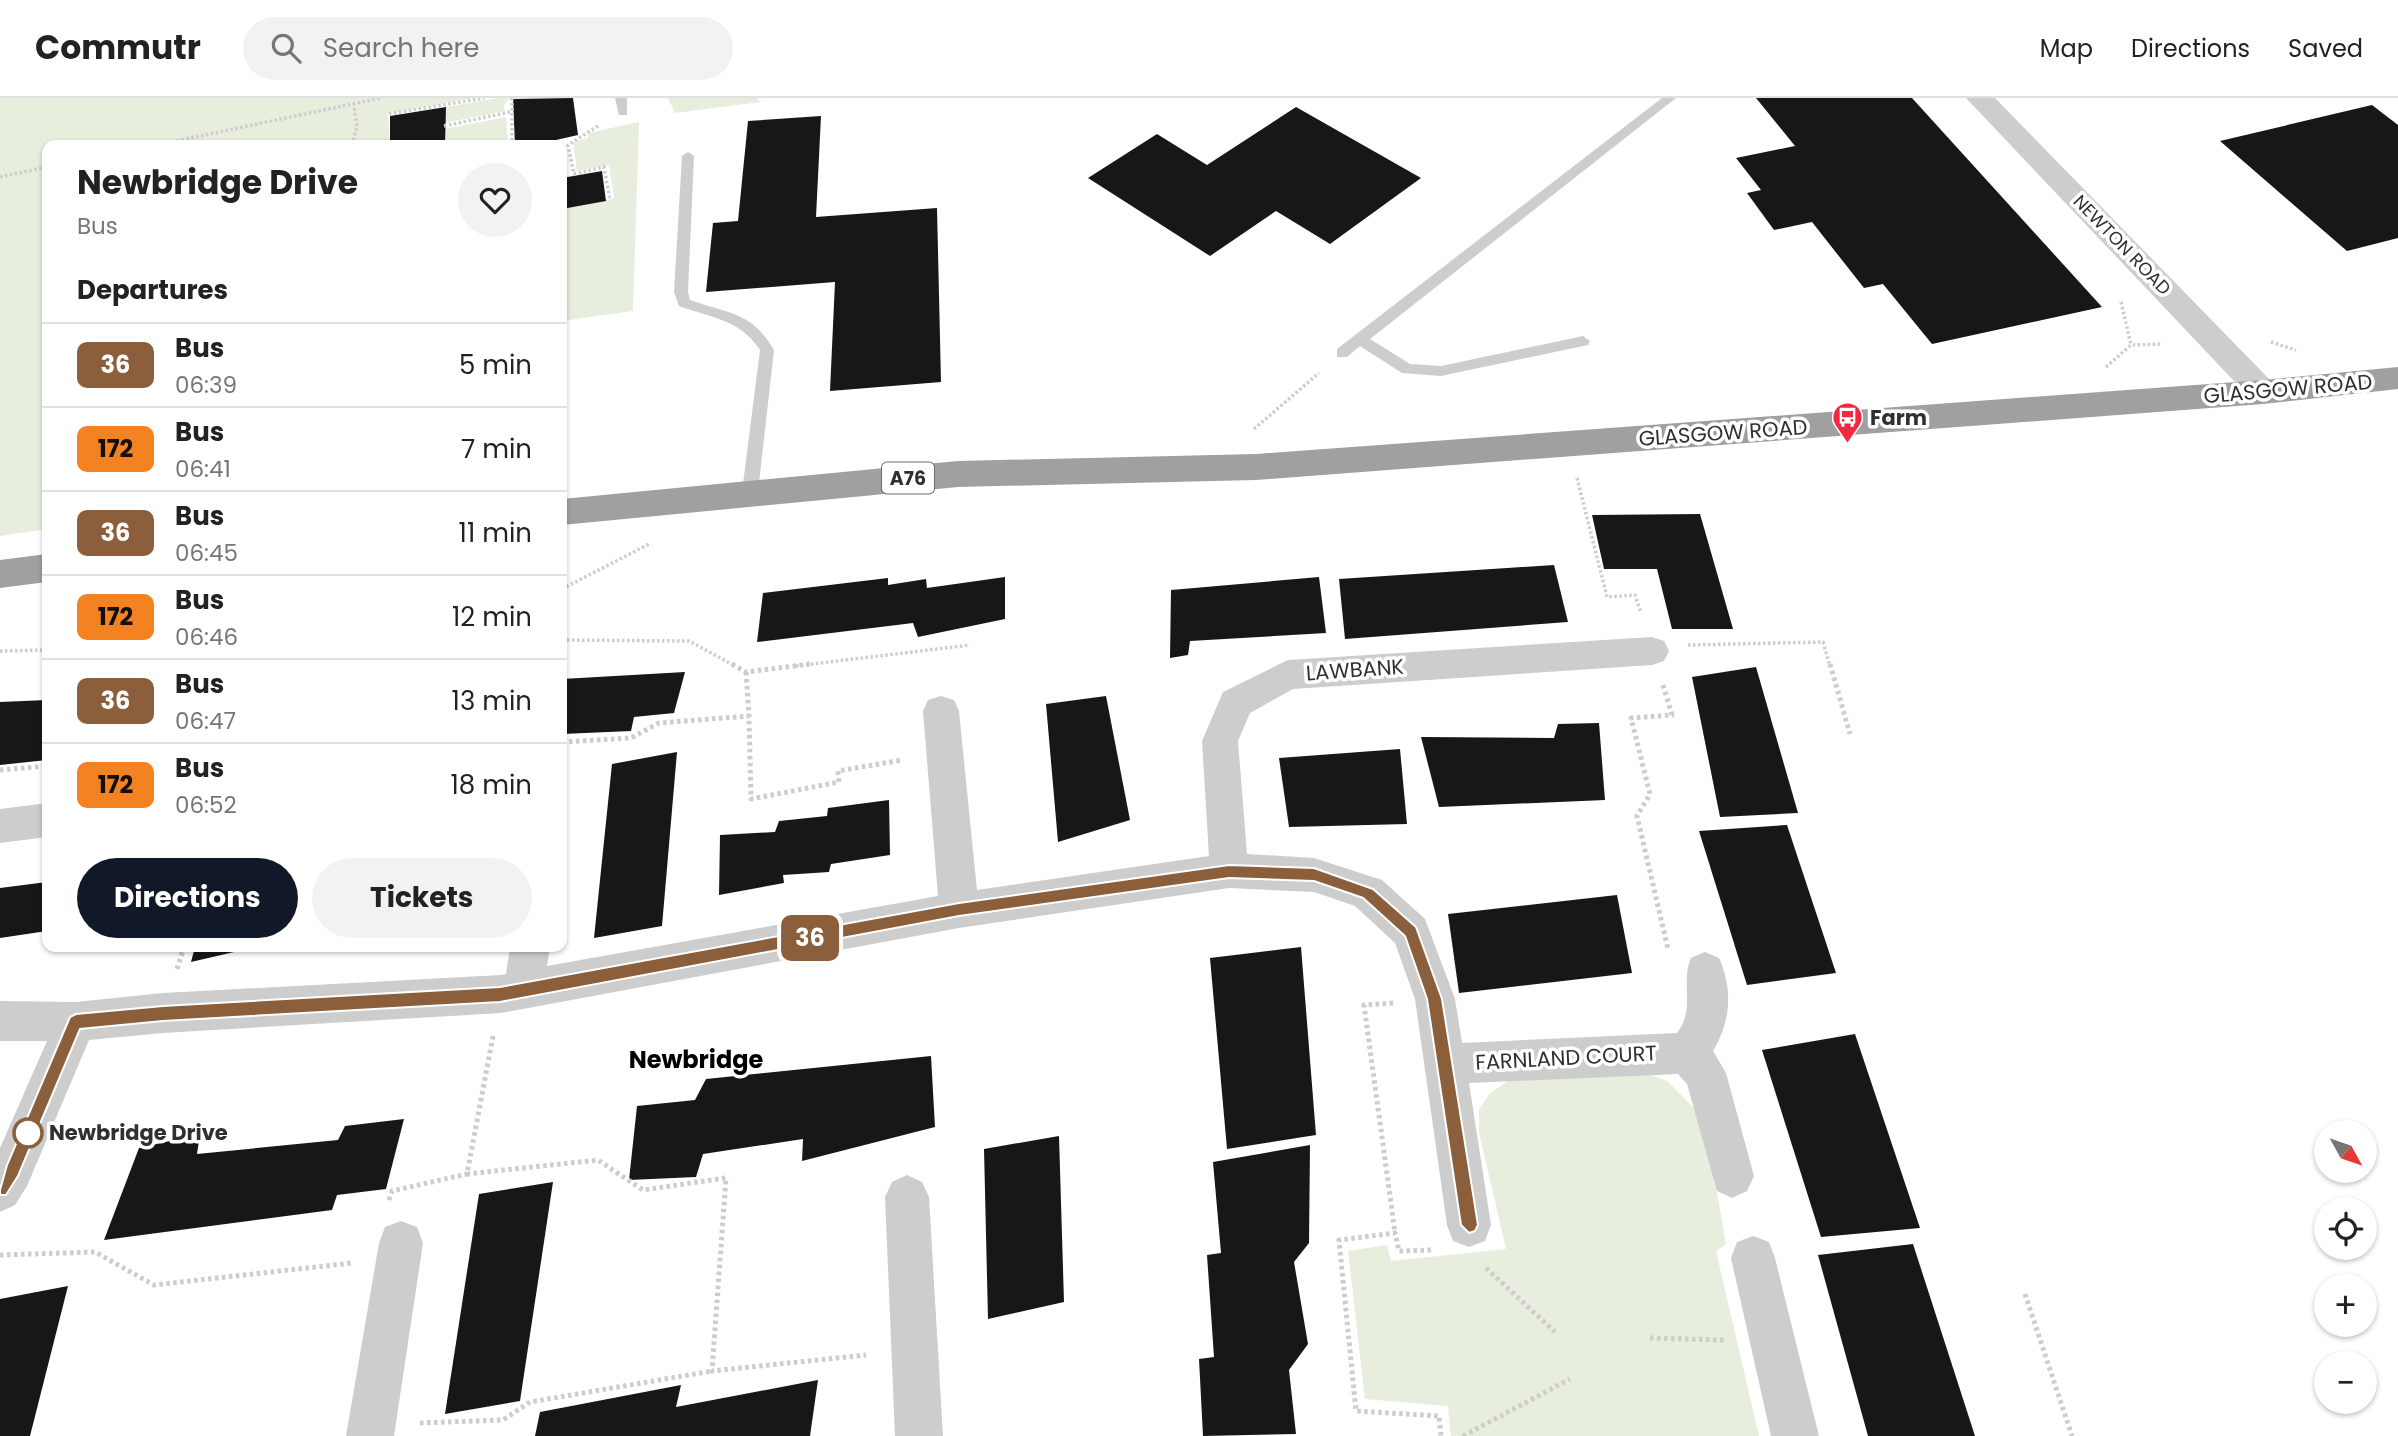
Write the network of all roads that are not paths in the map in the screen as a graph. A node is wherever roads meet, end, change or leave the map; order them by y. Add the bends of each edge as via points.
1 (621, 98) edge
2 (1670, 98) edge
3 (1980, 98) edge
4 (623, 112) road end
5 (688, 156) dead end
6 (1360, 339) junction
7 (1583, 341) dead end
8 (1342, 353) road end
9 (2398, 378) edge
10 (2263, 393) junction
11 (750, 492) junction
12 (567, 511) edge
13 (42, 569) edge
14 (0, 573) edge
15 (1651, 648) road end
16 (942, 711) dead end
17 (42, 821) edge
18 (0, 827) edge
19 (1229, 871) junction
20 (959, 909) junction
21 (528, 952) edge
22 (1688, 964) road end
23 (512, 993) junction
24 (0, 1021) edge
25 (76, 1022) junction
26 (1687, 1053) junction
27 (1445, 1064) junction
28 (1732, 1176) dead end
29 (0, 1190) edge
30 (907, 1197) dead end
31 (384, 1236) road end
32 (1476, 1237) road end
33 (1752, 1258) dead end
34 (371, 1430) edge
35 (919, 1436) edge
36 (1795, 1436) edge

1 - 4 lane
2 - 6 lane
3 - 10 street, NEWTON ROAD
5 - 11 lane via 684,303 736,316 756,330 768,350
6 - 7 lane via 1407,369 1441,371
6 - 8 lane
9 - 10 highway, GLASGOW ROAD / A76
10 - 11 highway, GLASGOW ROAD / A76 via 1256,467 958,474
11 - 12 highway, A76
13 - 14 highway
15 - 19 street, LAWBANK via 1288,675 1236,704 1220,741
16 - 20 street
17 - 18 street
19 - 20 street
19 - 27 street via 1314,875 1368,893 1411,932 1435,999
20 - 23 street
21 - 23 street
22 - 26 street, FARNLAND COURT via 1710,1004 1704,1034
23 - 25 street
24 - 25 street
25 - 29 street
26 - 27 street, FARNLAND COURT
26 - 28 street, FARNLAND COURT via 1705,1073
27 - 32 street
30 - 35 street
31 - 34 street
33 - 36 street

